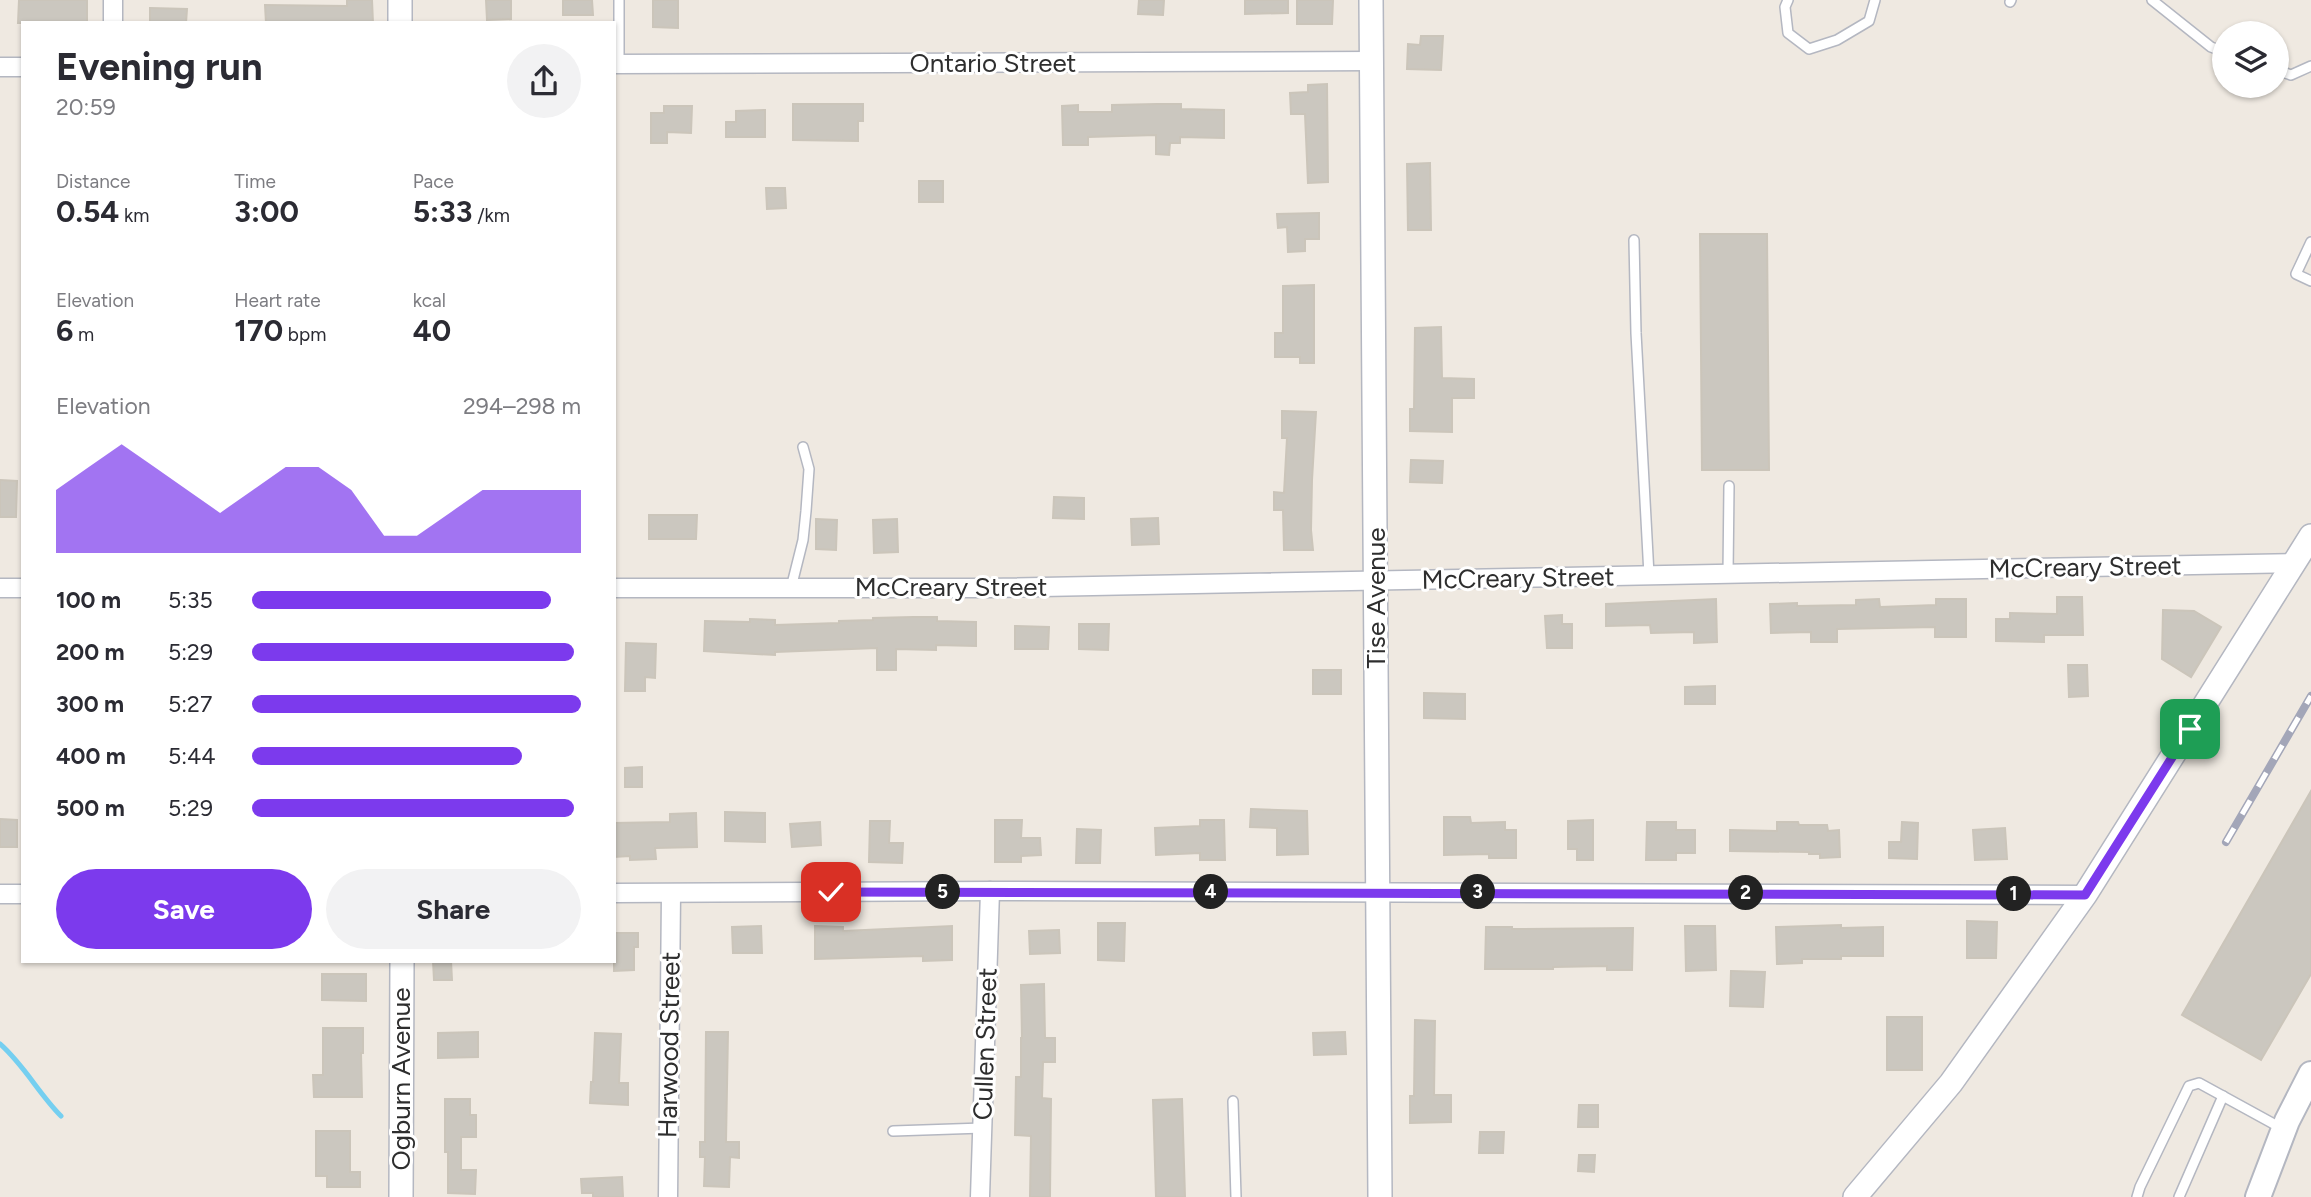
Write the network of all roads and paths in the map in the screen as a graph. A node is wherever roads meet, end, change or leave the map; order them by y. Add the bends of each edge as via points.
1 (113, 0) edge
2 (400, 0) edge
3 (619, 0) edge
4 (1371, 0) edge
5 (1787, 0) edge
6 (1875, 0) edge
7 (2152, 0) edge
8 (113, 21) edge
9 (400, 21) edge
10 (2212, 47) edge
11 (1371, 61) junction
12 (617, 64) edge
13 (2311, 66) edge
14 (0, 67) edge
15 (21, 67) edge
16 (2289, 74) edge
17 (1634, 240) dead end
18 (2311, 242) edge
19 (2311, 281) edge
20 (803, 447) dead end
21 (1729, 486) dead end
22 (2311, 537) edge
23 (2295, 563) junction
24 (1728, 574) junction
25 (1649, 575) junction
26 (1376, 580) junction
27 (0, 588) edge
28 (21, 588) edge
29 (616, 588) edge
30 (791, 588) junction
31 (990, 891) junction
32 (1378, 892) junction
33 (616, 893) edge
34 (0, 894) edge
35 (21, 894) edge
36 (671, 894) junction
37 (2085, 895) junction
38 (402, 963) edge
39 (2311, 1074) edge
40 (2223, 1096) junction
41 (1233, 1101) dead end
42 (982, 1128) junction
43 (2284, 1129) junction
44 (893, 1131) dead end
45 (401, 1197) edge
46 (668, 1197) edge
47 (980, 1197) edge
48 (1236, 1197) edge
49 (1380, 1197) edge
50 (1854, 1197) edge
51 (2137, 1197) edge
52 (2179, 1197) edge
53 (2258, 1197) edge

1 - 8 street
2 - 9 street
3 - 12 lane
4 - 11 street, Tise Avenue
5 - 6 lane via 1788,33 1809,49 1837,40 1869,21
7 - 10 lane
11 - 12 street, Ontario Street
11 - 26 street, Tise Avenue
13 - 16 lane
14 - 15 street
17 - 25 lane
18 - 19 lane via 2296,274
20 - 30 lane via 809,468 806,511
21 - 24 lane
22 - 23 street
23 - 24 street, McCreary Street
23 - 37 street
24 - 25 street, McCreary Street
25 - 26 street, McCreary Street
26 - 30 street, McCreary Street
26 - 32 street, Tise Avenue
27 - 28 street
29 - 30 street, McCreary Street
31 - 32 street
31 - 36 street
31 - 42 street, Cullen Street
32 - 37 street
32 - 49 street, Tise Avenue
33 - 36 street
34 - 35 street
36 - 46 street, Harwood Street
37 - 50 street via 1951,1083
38 - 45 street, Ogburn Avenue
39 - 43 main road
40 - 43 lane
40 - 51 lane via 2199,1083 2189,1086
40 - 52 lane
41 - 48 lane
42 - 44 lane
42 - 47 street, Cullen Street
43 - 53 main road

